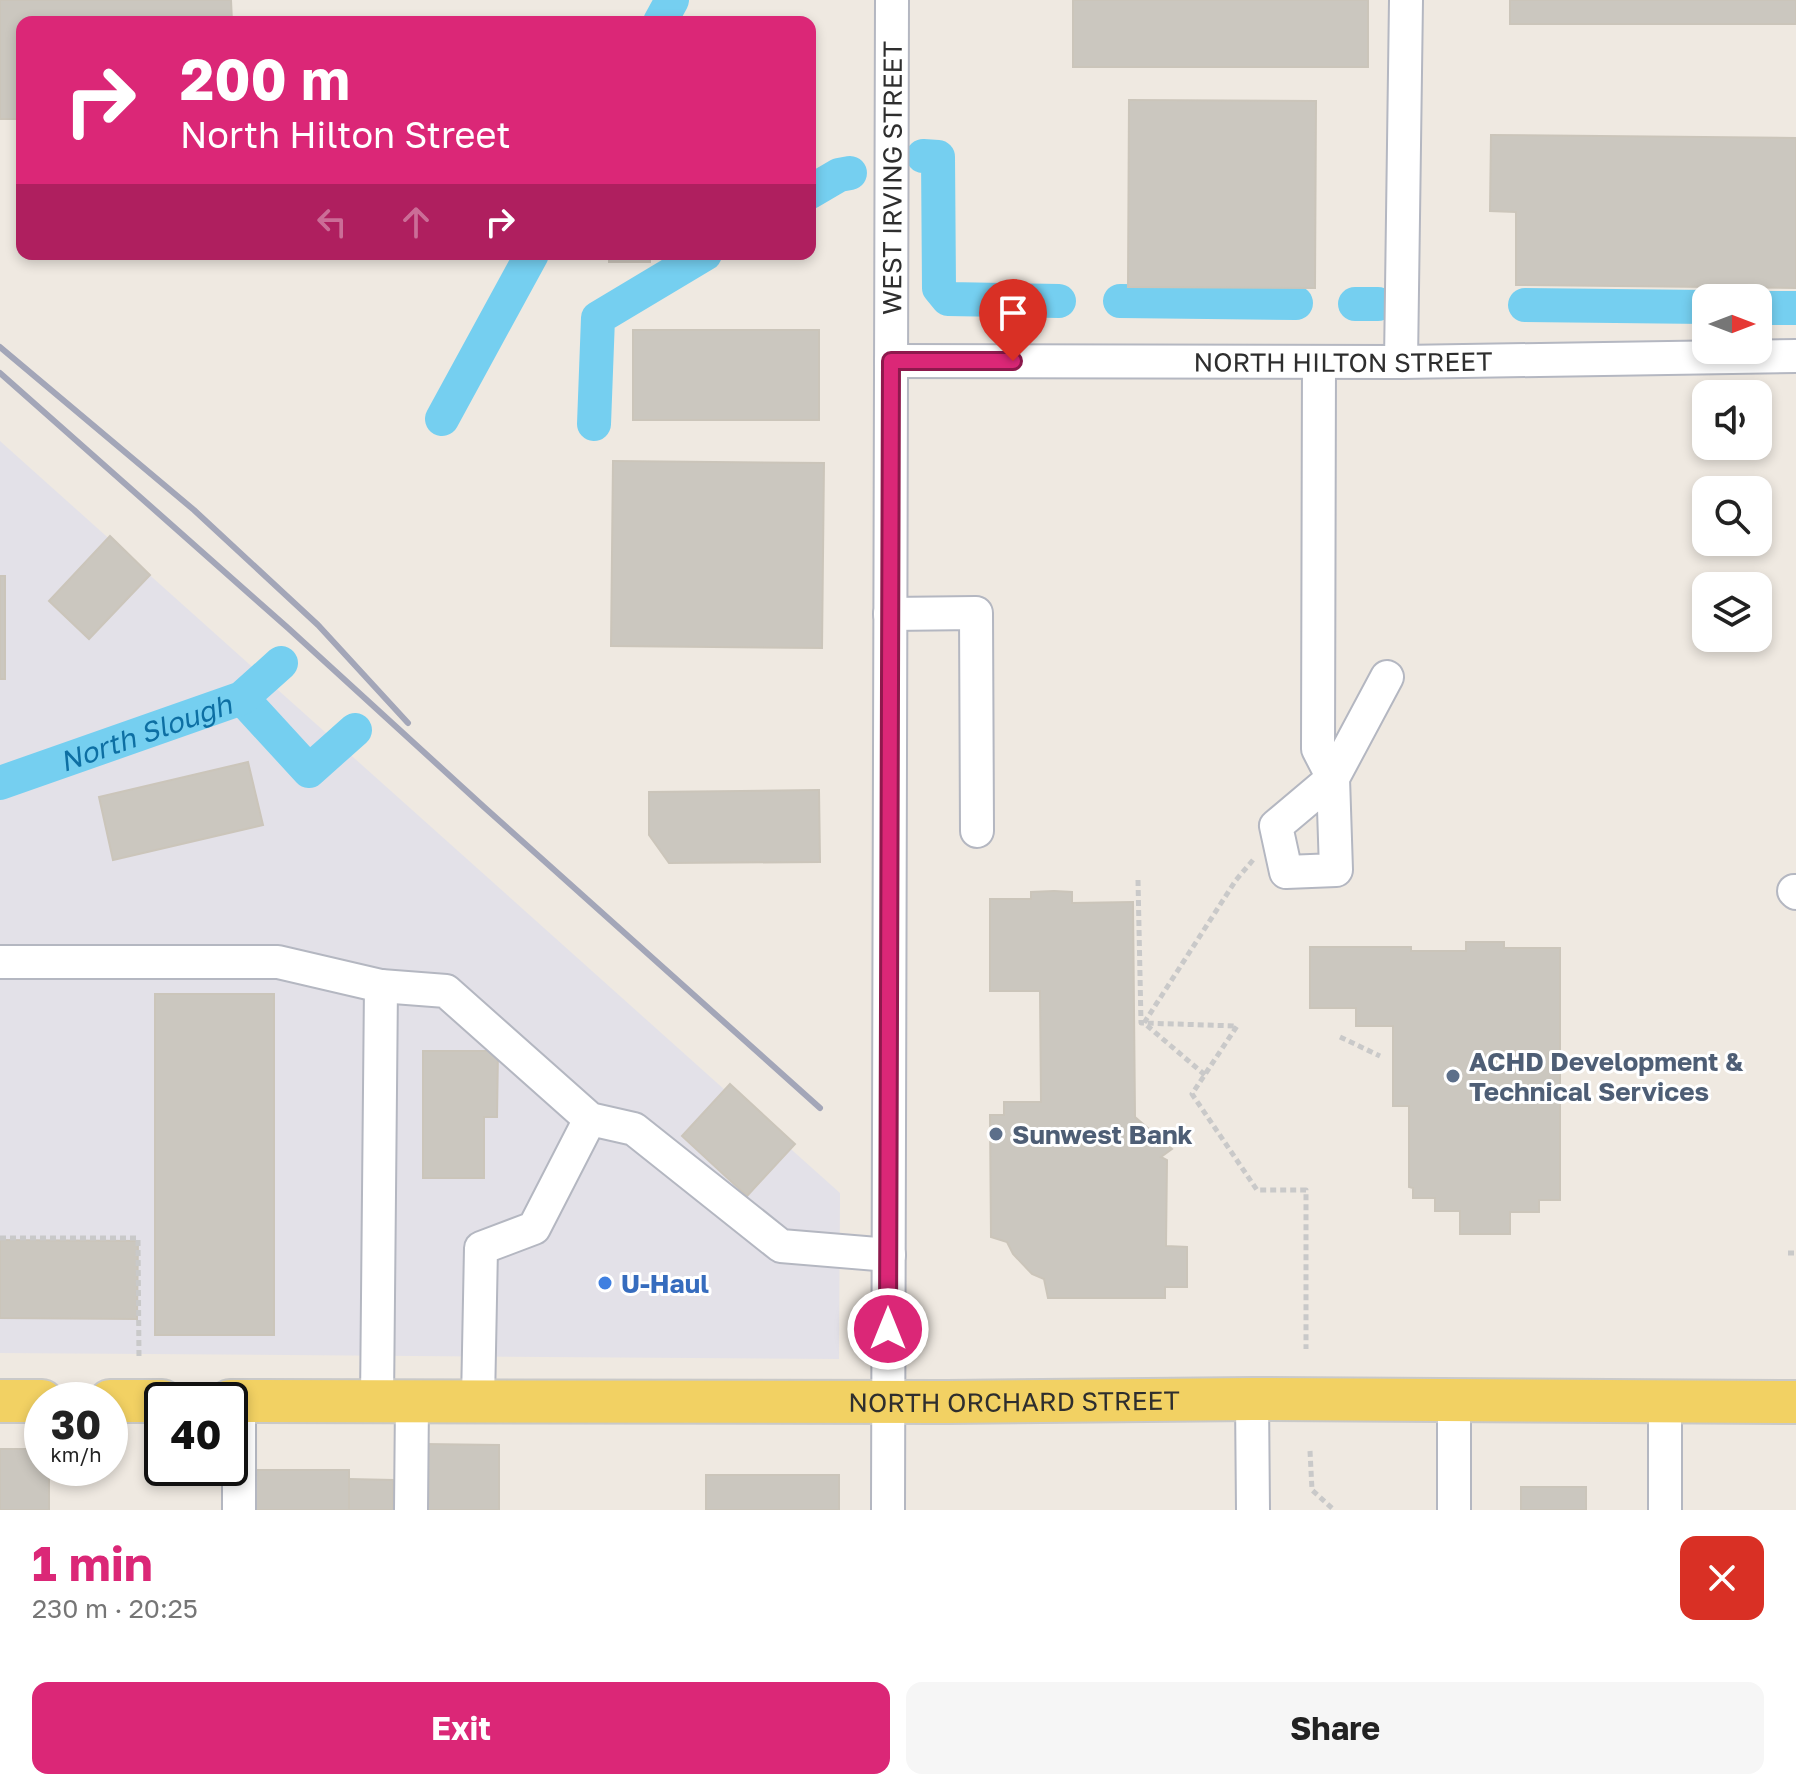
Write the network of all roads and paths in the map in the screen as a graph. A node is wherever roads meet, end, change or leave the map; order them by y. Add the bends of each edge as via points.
1 (892, 0) edge
2 (1406, 0) edge
3 (1796, 356) edge
4 (891, 361) junction
5 (1319, 362) junction
6 (1401, 362) junction
7 (890, 614) junction
8 (1387, 677) dead end
9 (977, 831) dead end
10 (1256, 856) dead end
11 (1138, 880) dead end
12 (0, 962) edge
13 (381, 986) junction
14 (1144, 1023) junction
15 (1340, 1037) dead end
16 (1380, 1056) dead end
17 (1205, 1075) junction
18 (590, 1119) junction
19 (0, 1238) edge
20 (1788, 1253) dead end
21 (1796, 1253) edge
22 (889, 1255) junction
23 (1306, 1349) dead end
24 (139, 1358) dead end
25 (1252, 1399) junction
26 (1454, 1400) junction
27 (0, 1401) edge
28 (24, 1401) edge
29 (248, 1401) edge
30 (394, 1401) junction
31 (478, 1401) junction
32 (1665, 1401) junction
33 (888, 1402) junction
34 (1796, 1402) edge
35 (1310, 1451) dead end
36 (238, 1486) edge
37 (239, 1510) edge
38 (411, 1510) edge
39 (888, 1510) edge
40 (1253, 1510) edge
41 (1334, 1510) edge
42 (1454, 1510) edge
43 (1665, 1510) edge

1 - 4 street, WEST IRVING STREET
2 - 6 street
3 - 6 street, NORTH HILTON STREET
4 - 5 street, NORTH HILTON STREET
4 - 7 street, WEST IRVING STREET
5 - 6 street, NORTH HILTON STREET
5 - 8 street via 1318,749 1333,778
7 - 9 street via 976,613
7 - 22 street, WEST IRVING STREET
10 - 14 path
11 - 14 path
12 - 13 street via 278,962
13 - 18 street via 446,991
13 - 30 street
14 - 17 path
14 - 17 path via 1237,1026
15 - 16 path
17 - 23 path via 1192,1094 1257,1190 1306,1190
18 - 22 street via 634,1129 781,1246
18 - 31 street via 534,1228 481,1248
19 - 24 path via 138,1238
20 - 21 path
22 - 33 street, WEST IRVING STREET
25 - 26 main road, NORTH ORCHARD STREET
25 - 33 main road, NORTH ORCHARD STREET
25 - 40 street
26 - 32 main road, NORTH ORCHARD STREET
26 - 42 street
27 - 28 main road
29 - 30 main road, NORTH ORCHARD STREET
30 - 31 main road, NORTH ORCHARD STREET
30 - 38 street
31 - 33 main road, NORTH ORCHARD STREET
32 - 34 main road, NORTH ORCHARD STREET
32 - 43 street
33 - 39 street, WEST IRVING STREET
35 - 41 path via 1312,1490
36 - 37 street

